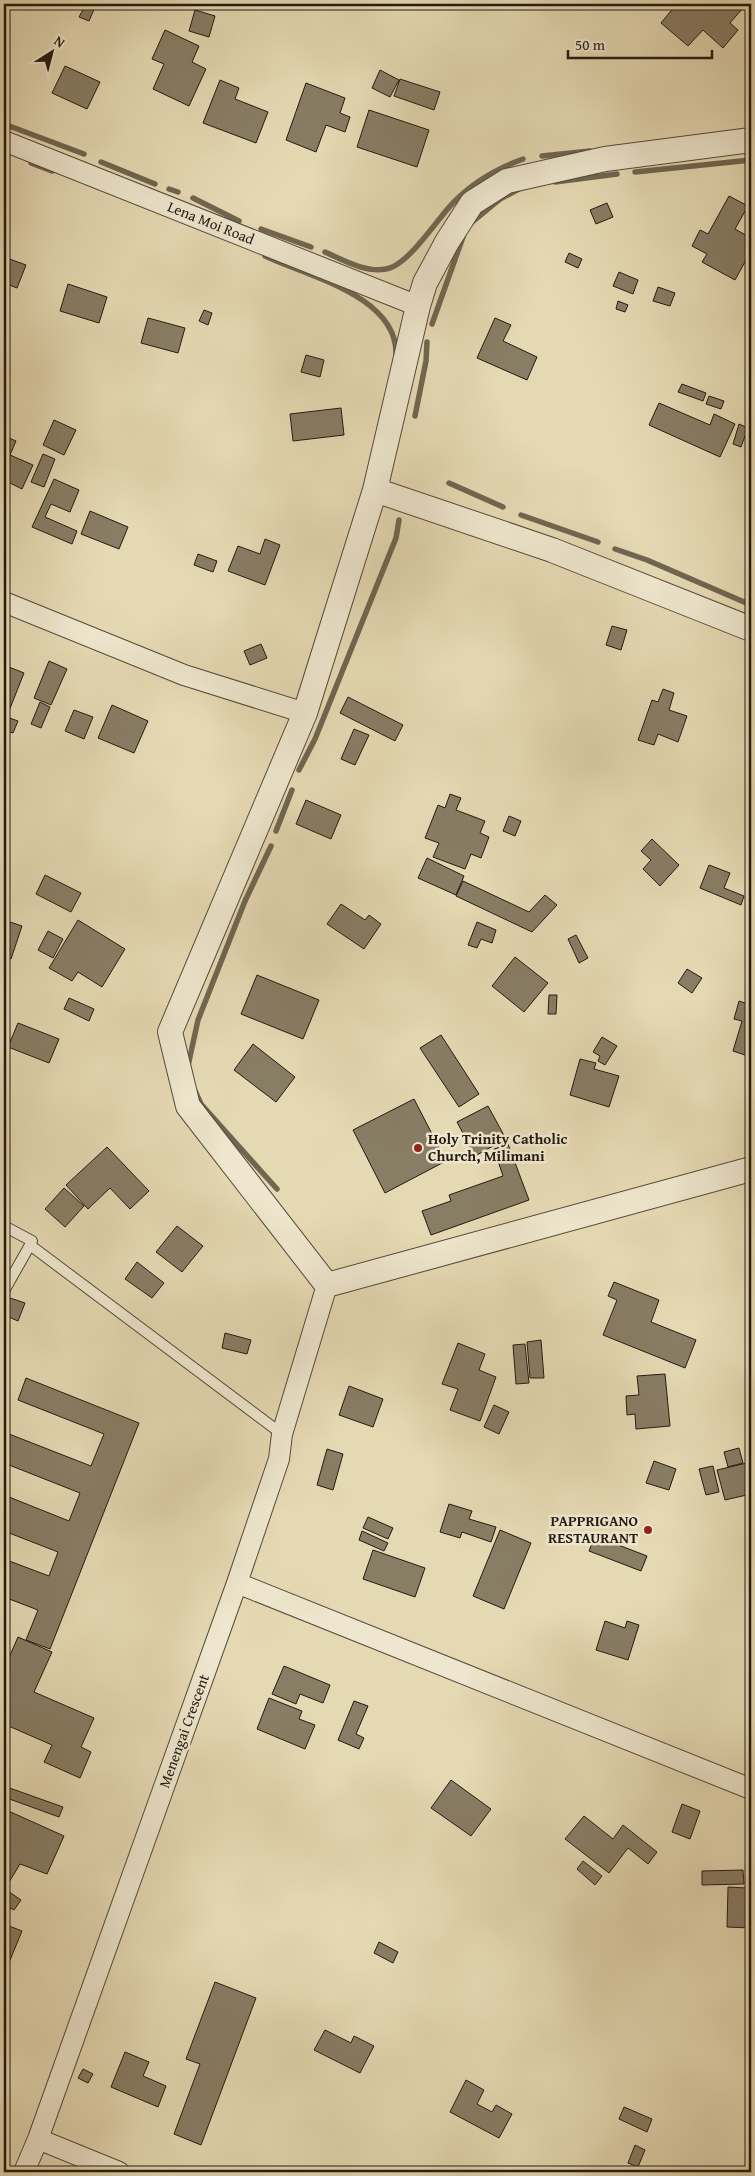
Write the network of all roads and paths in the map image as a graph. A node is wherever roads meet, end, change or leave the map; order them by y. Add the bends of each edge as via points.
1 (751, 140) edge
2 (4, 141) edge
3 (418, 306) junction
4 (374, 490) junction
5 (4, 602) edge
6 (751, 629) edge
7 (304, 713) junction
8 (751, 1169) edge
9 (4, 1226) edge
10 (30, 1245) junction
11 (327, 1285) junction
12 (4, 1291) edge
13 (282, 1434) junction
14 (237, 1584) junction
15 (751, 1789) edge
16 (38, 2139) junction
17 (24, 2172) edge
18 (119, 2172) edge

1 - 3 street via 605,159 508,181 472,204 447,242
2 - 3 street, Lena Moi Road
3 - 4 street
4 - 6 street via 552,550
4 - 7 street
5 - 7 street via 184,675
7 - 11 street via 170,1032 188,1106
8 - 11 street
9 - 10 lane via 32,1241
10 - 12 lane
10 - 13 lane
11 - 13 street, Menengai Crescent
13 - 14 street, Menengai Crescent via 279,1459
14 - 15 street
14 - 16 street, Menengai Crescent
16 - 17 street, Menengai Crescent
16 - 18 street

